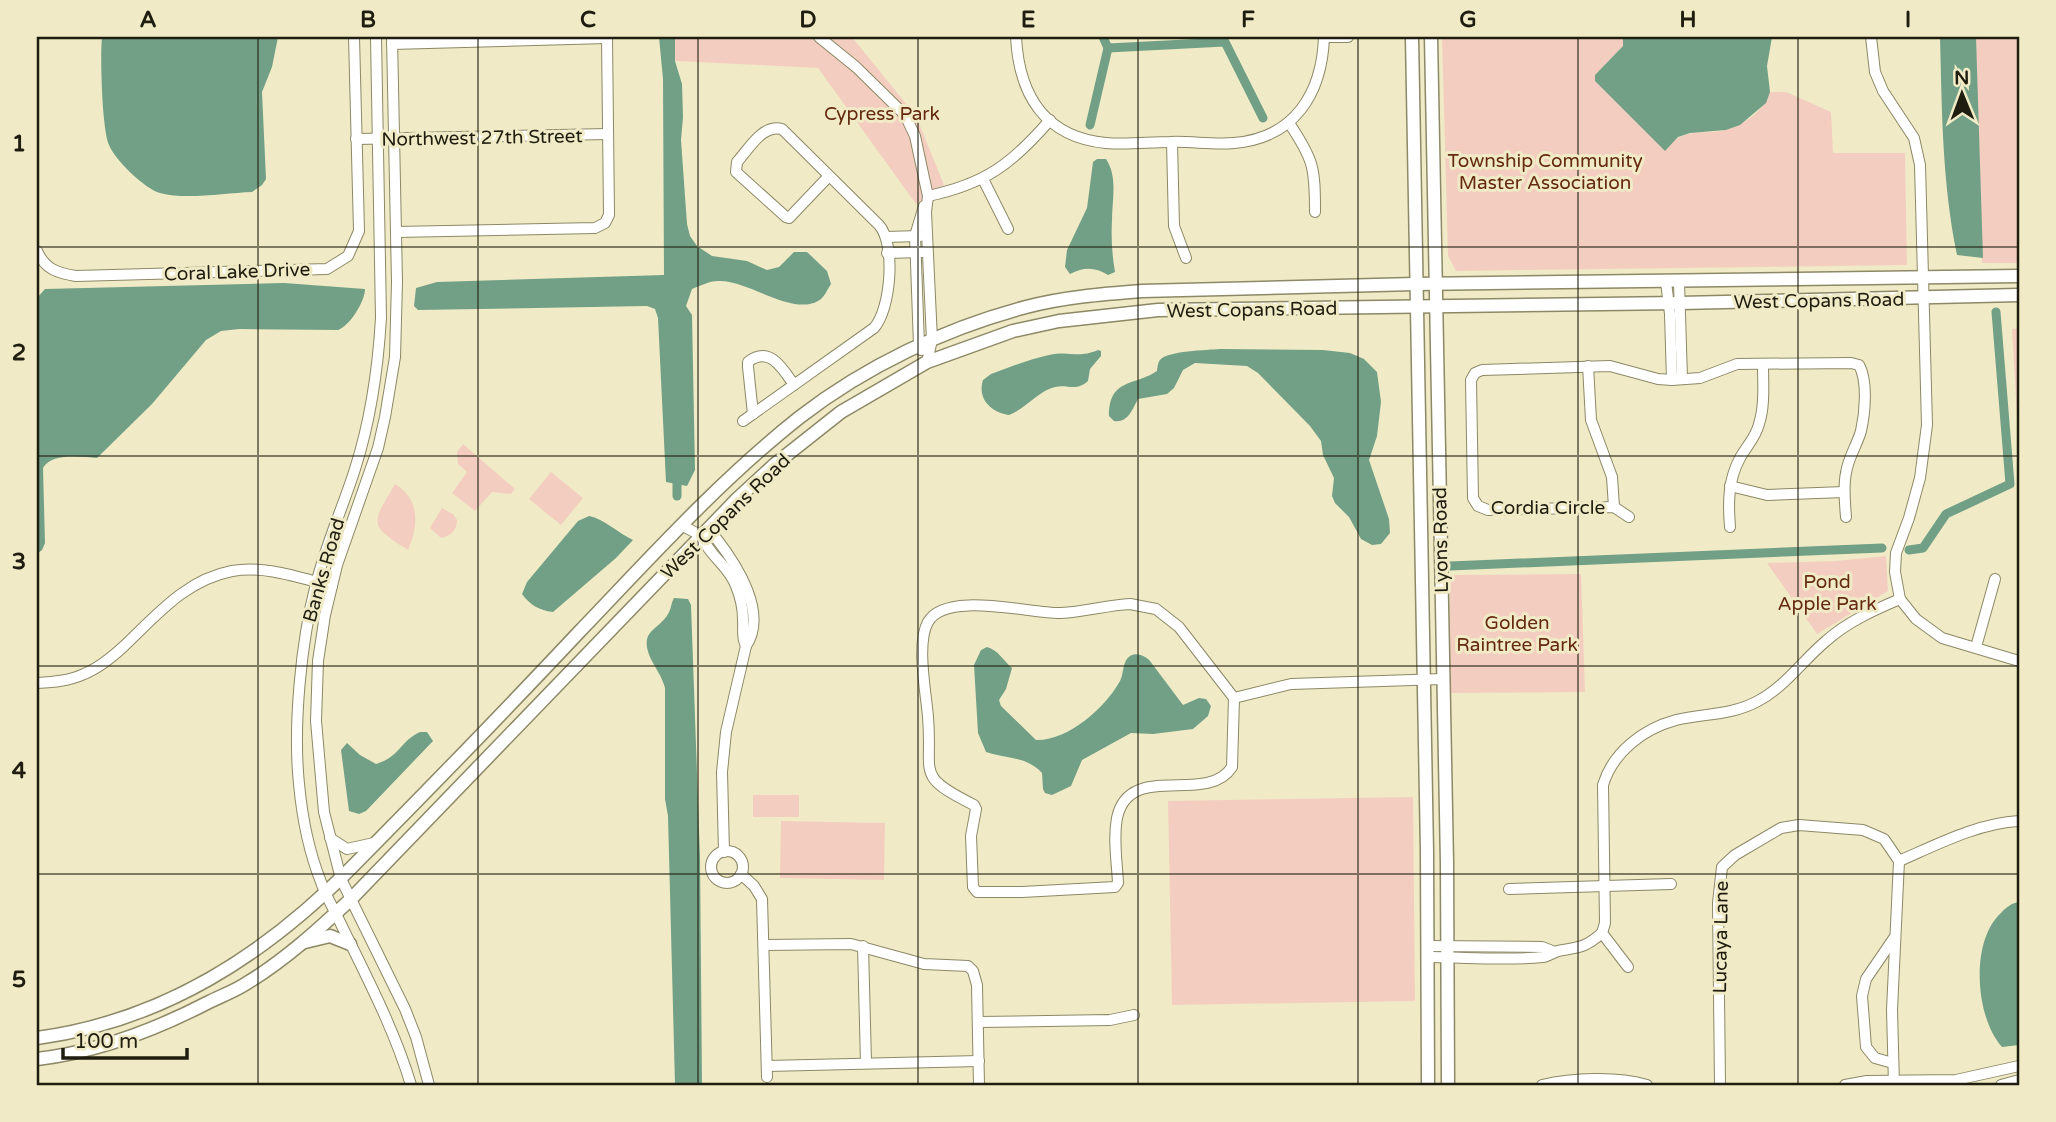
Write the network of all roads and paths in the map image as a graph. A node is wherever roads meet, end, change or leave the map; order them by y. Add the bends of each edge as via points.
1 (354, 37) edge
2 (376, 37) edge
3 (607, 37) edge
4 (819, 37) edge
5 (1016, 37) edge
6 (1324, 37) edge
7 (1348, 37) edge
8 (1412, 37) edge
9 (1431, 37) edge
10 (1871, 37) edge
11 (392, 40) edge
12 (1050, 120) junction
13 (1289, 123) junction
14 (608, 134) junction
15 (395, 138) junction
16 (356, 139) junction
17 (378, 139) junction
18 (1172, 142) junction
19 (829, 176) junction
20 (984, 179) junction
21 (928, 195) junction
22 (1315, 212) dead end
23 (1008, 229) dead end
24 (396, 232) junction
25 (915, 236) junction
26 (927, 236) junction
27 (886, 237) junction
28 (37, 251) edge
29 (916, 252) junction
30 (928, 252) junction
31 (887, 253) junction
32 (1186, 258) dead end
33 (2019, 276) edge
34 (1922, 277) junction
35 (1673, 282) junction
36 (1415, 284) junction
37 (1437, 284) junction
38 (2019, 295) edge
39 (1923, 299) junction
40 (1675, 304) junction
41 (1416, 306) junction
42 (1435, 306) junction
43 (932, 340) junction
44 (919, 345) junction
45 (927, 362) junction
46 (1763, 364) junction
47 (1588, 366) junction
48 (1677, 379) junction
49 (794, 385) junction
50 (753, 414) junction
51 (743, 421) dead end
52 (1730, 486) junction
53 (1844, 492) junction
54 (1614, 507) junction
55 (1629, 517) dead end
56 (1846, 517) dead end
57 (683, 526) junction
58 (1730, 527) dead end
59 (702, 536) junction
60 (1996, 579) dead end
61 (316, 582) junction
62 (332, 586) junction
63 (1900, 599) junction
64 (1976, 647) junction
65 (2019, 661) edge
66 (1424, 679) junction
67 (1443, 679) junction
68 (37, 683) edge
69 (1234, 698) junction
70 (2019, 821) edge
71 (330, 837) junction
72 (377, 841) junction
73 (724, 852) junction
74 (1899, 860) junction
75 (741, 874) junction
76 (341, 879) junction
77 (1671, 884) dead end
78 (1605, 885) junction
79 (1509, 889) dead end
80 (325, 894) junction
81 (351, 899) junction
82 (336, 913) junction
83 (1602, 933) junction
84 (1894, 937) junction
85 (302, 943) junction
86 (350, 944) junction
87 (765, 945) junction
88 (863, 946) junction
89 (1446, 951) junction
90 (1427, 952) junction
91 (1628, 967) dead end
92 (1134, 1015) dead end
93 (978, 1022) junction
94 (37, 1038) edge
95 (37, 1059) edge
96 (979, 1061) junction
97 (866, 1063) junction
98 (1894, 1063) junction
99 (2019, 1066) edge
100 (2019, 1080) edge
101 (1894, 1083) edge
102 (411, 1085) edge
103 (429, 1085) edge
104 (979, 1085) edge
105 (1428, 1085) edge
106 (1448, 1085) edge
107 (1542, 1085) edge
108 (1647, 1085) edge
109 (1720, 1085) edge
110 (1845, 1085) edge
111 (2001, 1085) edge

1 - 16 street, Coral Lake Drive
2 - 17 street, Banks Road
3 - 11 street
3 - 14 street
4 - 21 street via 905,115 915,136
5 - 12 street via 1020,72 1031,99
6 - 7 street
6 - 13 street via 1319,78
8 - 36 main road, Lyons Road
9 - 37 main road, Lyons Road
10 - 34 street via 1875,72 1914,138 1920,165
11 - 15 street, Banks Road
12 - 18 street via 1091,141
12 - 20 street via 1015,157
13 - 18 street via 1235,143
13 - 22 street via 1311,160
14 - 15 street, Northwest 27th Street
14 - 24 street via 609,215 606,223 595,229
15 - 17 street, Northwest 27th Street
15 - 24 street, Banks Road
16 - 17 street, Northwest 27th Street
16 - 28 street, Coral Lake Drive via 359,231 348,256 327,269 76,276 48,268
17 - 61 street, Banks Road via 381,318 376,379 363,440
18 - 32 street via 1174,226
19 - 19 street via 775,127 766,129 735,167 789,218
19 - 27 street
20 - 21 street
20 - 23 street
21 - 25 street
21 - 26 street
24 - 62 street, Banks Road via 395,357 387,407
25 - 26 street
25 - 27 street
25 - 29 street
26 - 30 street
27 - 31 street
29 - 30 street
29 - 31 street
29 - 44 street
30 - 43 street
31 - 49 street via 889,291 878,323
33 - 34 main road, West Copans Road
34 - 35 main road, West Copans Road
34 - 39 street
35 - 37 main road, West Copans Road
35 - 40 street
36 - 37 main road, West Copans Road
36 - 41 main road, Lyons Road
36 - 43 main road, West Copans Road via 1100,294 1029,306
37 - 42 main road, Lyons Road
38 - 39 main road, West Copans Road
39 - 40 main road, West Copans Road
39 - 63 street via 1927,425 1920,478 1896,553
40 - 42 main road, West Copans Road
40 - 48 street
41 - 42 main road, West Copans Road
41 - 45 main road, West Copans Road via 1105,315 1013,331
41 - 66 main road, Lyons Road
42 - 67 main road, Lyons Road
43 - 44 main road, West Copans Road
43 - 45 street
44 - 45 street
44 - 57 main road, West Copans Road via 801,417
45 - 59 main road, West Copans Road via 841,412 774,466
46 - 48 street via 1737,364 1700,378
46 - 52 street via 1759,426
46 - 53 street via 1851,362 1863,372 1860,433 1850,455
47 - 48 street, Cordia Circle
47 - 54 street, Cordia Circle via 1591,420 1612,477
47 - 54 street, Cordia Circle via 1475,373 1471,380 1473,498 1488,510
49 - 50 street
49 - 50 street via 780,363 764,355 755,357 748,362
50 - 51 street
52 - 53 street via 1767,495
52 - 58 street
53 - 56 street
54 - 55 street, Cordia Circle
57 - 59 street
57 - 72 main road, West Copans Road
59 - 73 street via 716,538 735,562 749,595 753,626 726,732
59 - 81 main road, West Copans Road
60 - 64 street
61 - 62 street
61 - 68 street via 263,570 233,571 205,579 178,595 107,661 86,674
61 - 80 street, Banks Road via 302,667 298,761 305,822
62 - 71 street, Banks Road via 318,661 316,721
63 - 64 street via 1928,630
63 - 78 street via 1828,638 1760,701 1721,715 1675,720 1620,752 1604,785
64 - 65 street
66 - 67 street
66 - 69 street via 1291,684
66 - 90 main road, Lyons Road
67 - 89 main road, Lyons Road
69 - 69 street via 1179,627 1145,606 1111,605 1058,613 950,607 931,616 923,650 927,760 935,783 976,809 971,836 973,887 977,892 994,893 1115,887 1116,823 1124,803 1145,787 1203,784 1226,775 1232,767
70 - 74 street via 1993,824
71 - 72 street via 347,849
71 - 76 street, Banks Road
72 - 76 main road, West Copans Road
73 - 75 street via 741,858
73 - 75 street via 712,863 716,878 731,883
74 - 84 street
74 - 109 street, Lucaya Lane via 1884,839 1863,830 1799,825 1781,828 1722,867 1717,903
75 - 87 street via 762,899
76 - 80 main road, West Copans Road
76 - 81 street, Banks Road
77 - 78 street
78 - 79 street
78 - 83 street
80 - 82 street, Banks Road
80 - 94 main road, West Copans Road via 279,934 192,989 155,1007
81 - 82 main road, West Copans Road
81 - 103 street, Banks Road via 405,1009
82 - 85 main road, West Copans Road
82 - 86 street, Banks Road
83 - 89 street via 1588,945 1547,957 1499,959
83 - 91 street
84 - 98 street
84 - 98 street via 1862,989 1866,1048 1875,1058
85 - 86 main road via 330,936
85 - 95 main road, West Copans Road via 247,983 165,1024 85,1050
86 - 102 street, Banks Road via 383,1010
87 - 88 street
87 - 97 street via 767,1071
88 - 93 street via 925,964 968,966 977,985
88 - 97 street
89 - 90 street
89 - 106 main road, Lyons Road
90 - 105 main road, Lyons Road
92 - 93 street via 1110,1020
93 - 96 street
96 - 97 street
96 - 104 street
98 - 101 street
99 - 101 street via 1956,1080
100 - 111 street
101 - 110 street
107 - 108 street via 1584,1078

